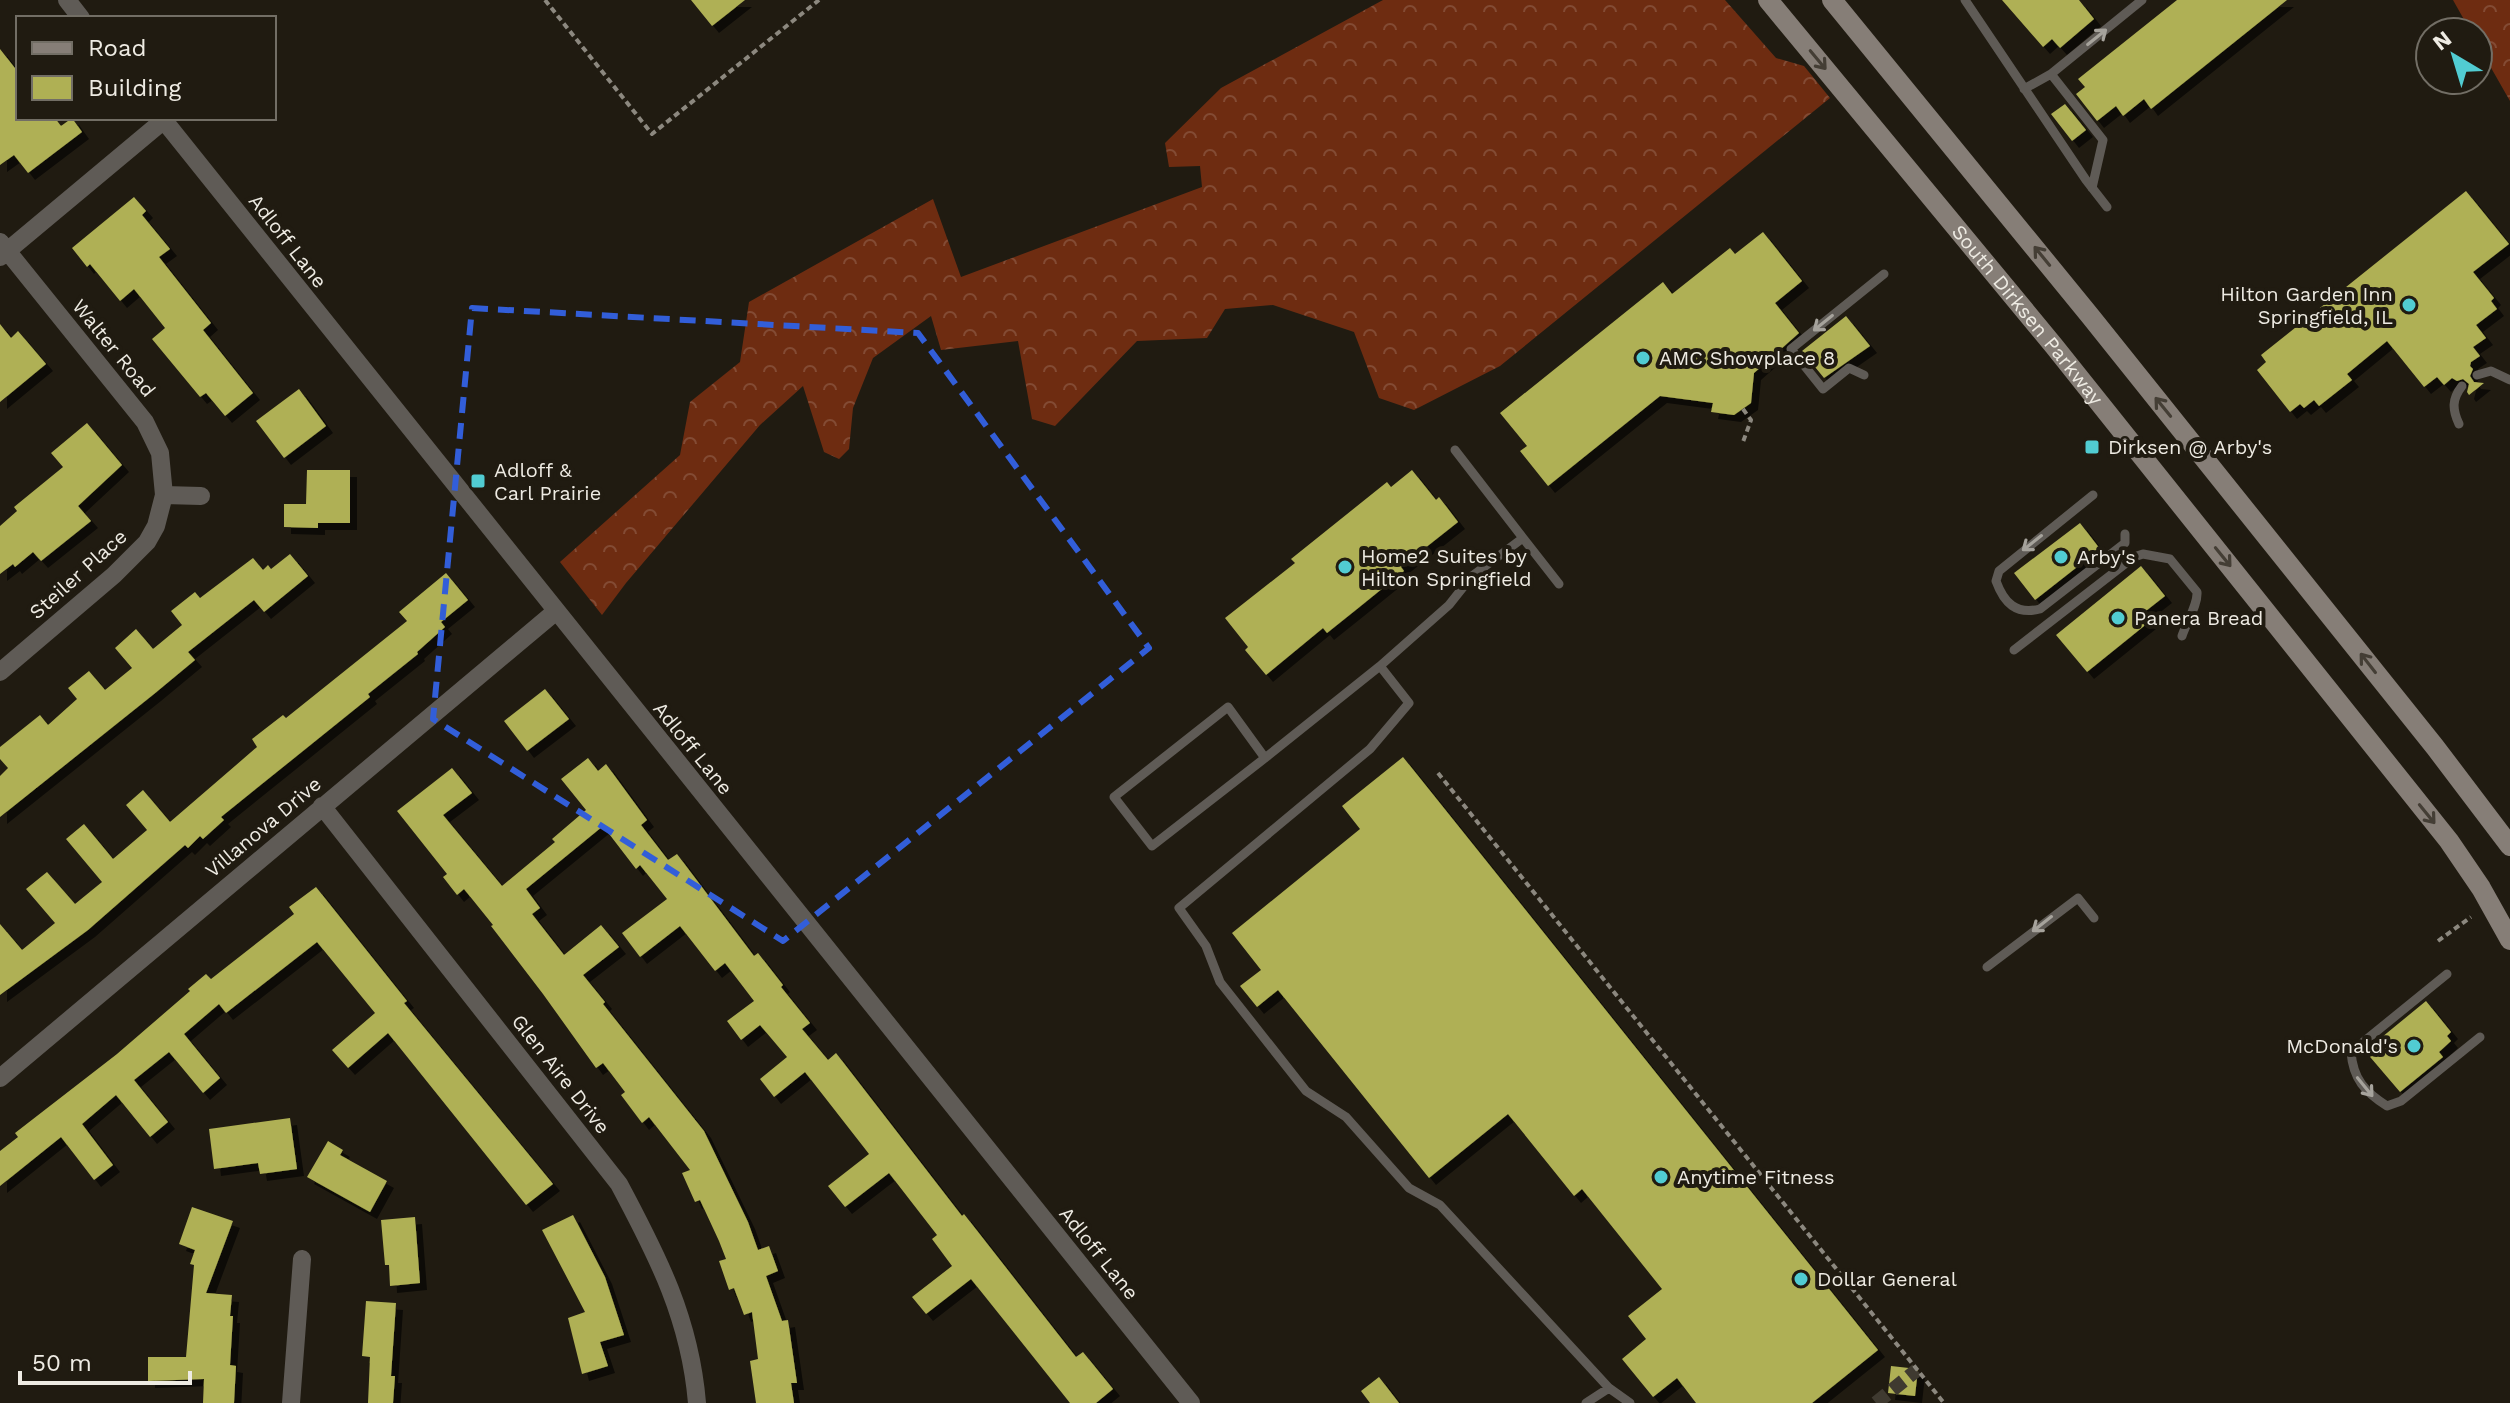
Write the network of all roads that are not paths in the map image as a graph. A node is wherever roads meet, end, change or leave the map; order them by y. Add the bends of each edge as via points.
1 (67, 0) edge
2 (1768, 0) edge
3 (1832, 0) edge
4 (1965, 0) edge
5 (2142, 0) edge
6 (79, 16) edge
7 (2051, 74) junction
8 (2024, 89) junction
9 (162, 120) edge
10 (164, 120) edge
11 (2092, 188) junction
12 (2107, 207) dead end
13 (3, 250) edge
14 (1884, 274) dead end
15 (1864, 375) dead end
16 (2477, 375) dead end
17 (2510, 380) edge
18 (2462, 386) dead end
19 (2459, 424) dead end
20 (1455, 450) dead end
21 (164, 495) junction
22 (2093, 495) dead end
23 (201, 496) dead end
24 (2125, 534) dead end
25 (1523, 538) junction
26 (1559, 584) dead end
27 (555, 612) junction
28 (2182, 636) dead end
29 (2014, 650) dead end
30 (1380, 666) junction
31 (0, 672) edge
32 (1265, 758) junction
33 (322, 806) junction
34 (2510, 846) edge
35 (2094, 918) dead end
36 (2510, 940) edge
37 (1987, 967) dead end
38 (2447, 974) dead end
39 (2480, 1037) dead end
40 (0, 1078) edge
41 (302, 1259) dead end
42 (1609, 1388) junction
43 (291, 1403) edge
44 (697, 1403) edge
45 (1191, 1403) edge
46 (1586, 1403) edge
47 (1630, 1403) edge

1 - 6 street
2 -> 36 main road, South Dirksen Parkway via 2054,346 2449,841
34 -> 3 main road via 2263,531
4 - 8 lane
7 -> 5 lane
7 - 8 lane
7 - 11 lane via 2103,140
8 - 11 lane
9 - 13 street
10 - 27 street, Adloff Lane
11 - 12 lane
13 - 21 street, Walter Road via 145,422 160,453
14 -> 15 lane via 1791,349 1823,389 1849,368
16 - 17 lane via 2491,371
18 - 19 lane via 2453,406
20 - 25 lane
21 - 23 street
21 - 31 street, Steiler Place via 156,526 135,556
22 -> 24 lane via 1999,571 1996,581 2009,605 2018,611 2040,609 2125,543
25 - 26 lane
25 - 30 lane via 1472,576 1449,605
27 - 33 street, Villanova Drive
27 - 45 street, Adloff Lane
28 - 29 lane via 2197,592 2170,559 2143,554
30 - 32 lane
30 - 42 lane via 1409,703 1370,749 1179,908 1206,946 1220,982 1306,1091 1346,1117 1409,1188 1440,1205
32 - 32 lane via 1152,846 1114,797 1228,707
33 - 40 street, Villanova Drive
33 - 44 street, Glen Aire Drive via 619,1184 679,1309
35 -> 37 lane via 2078,898
38 -> 39 lane via 2351,1052 2359,1083 2387,1106 2401,1101
41 - 43 street
42 - 46 lane
42 - 47 lane

